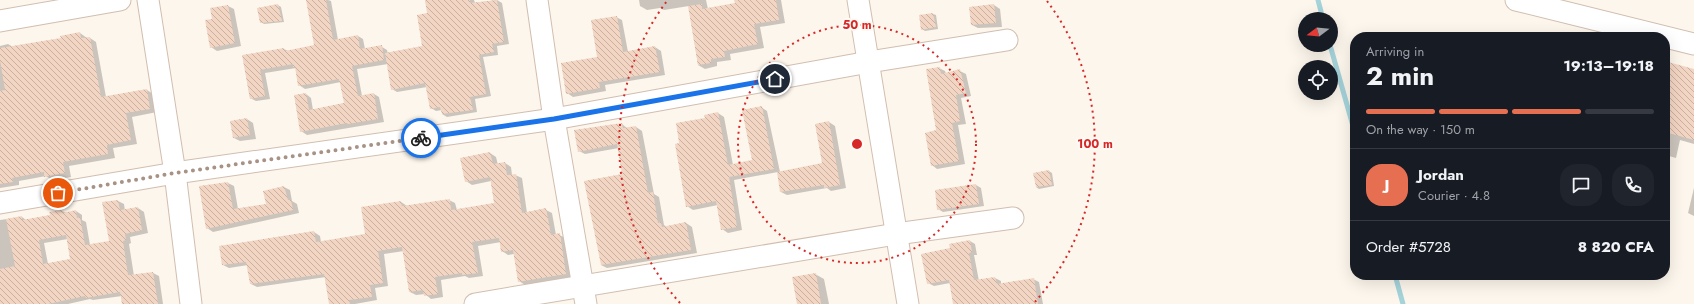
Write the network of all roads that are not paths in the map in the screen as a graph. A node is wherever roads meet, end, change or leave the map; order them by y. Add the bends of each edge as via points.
1 (120, 0) edge
2 (148, 0) edge
3 (537, 0) edge
4 (858, 0) edge
5 (1516, 0) edge
6 (0, 21) edge
7 (1645, 32) edge
8 (1670, 38) edge
9 (1007, 40) dead end
10 (1694, 44) edge
11 (869, 62) junction
12 (554, 119) junction
13 (175, 173) junction
14 (0, 202) edge
15 (1013, 218) dead end
16 (896, 234) junction
17 (585, 295) edge
18 (191, 304) edge
19 (474, 304) edge
20 (908, 304) edge

1 - 6 street
2 - 13 street
3 - 12 street
4 - 11 street
5 - 7 street
8 - 10 street
9 - 11 street
11 - 12 street
11 - 16 street
12 - 13 street
12 - 17 street
13 - 14 street
13 - 18 street
15 - 16 street
16 - 17 street
16 - 20 street
17 - 19 street

